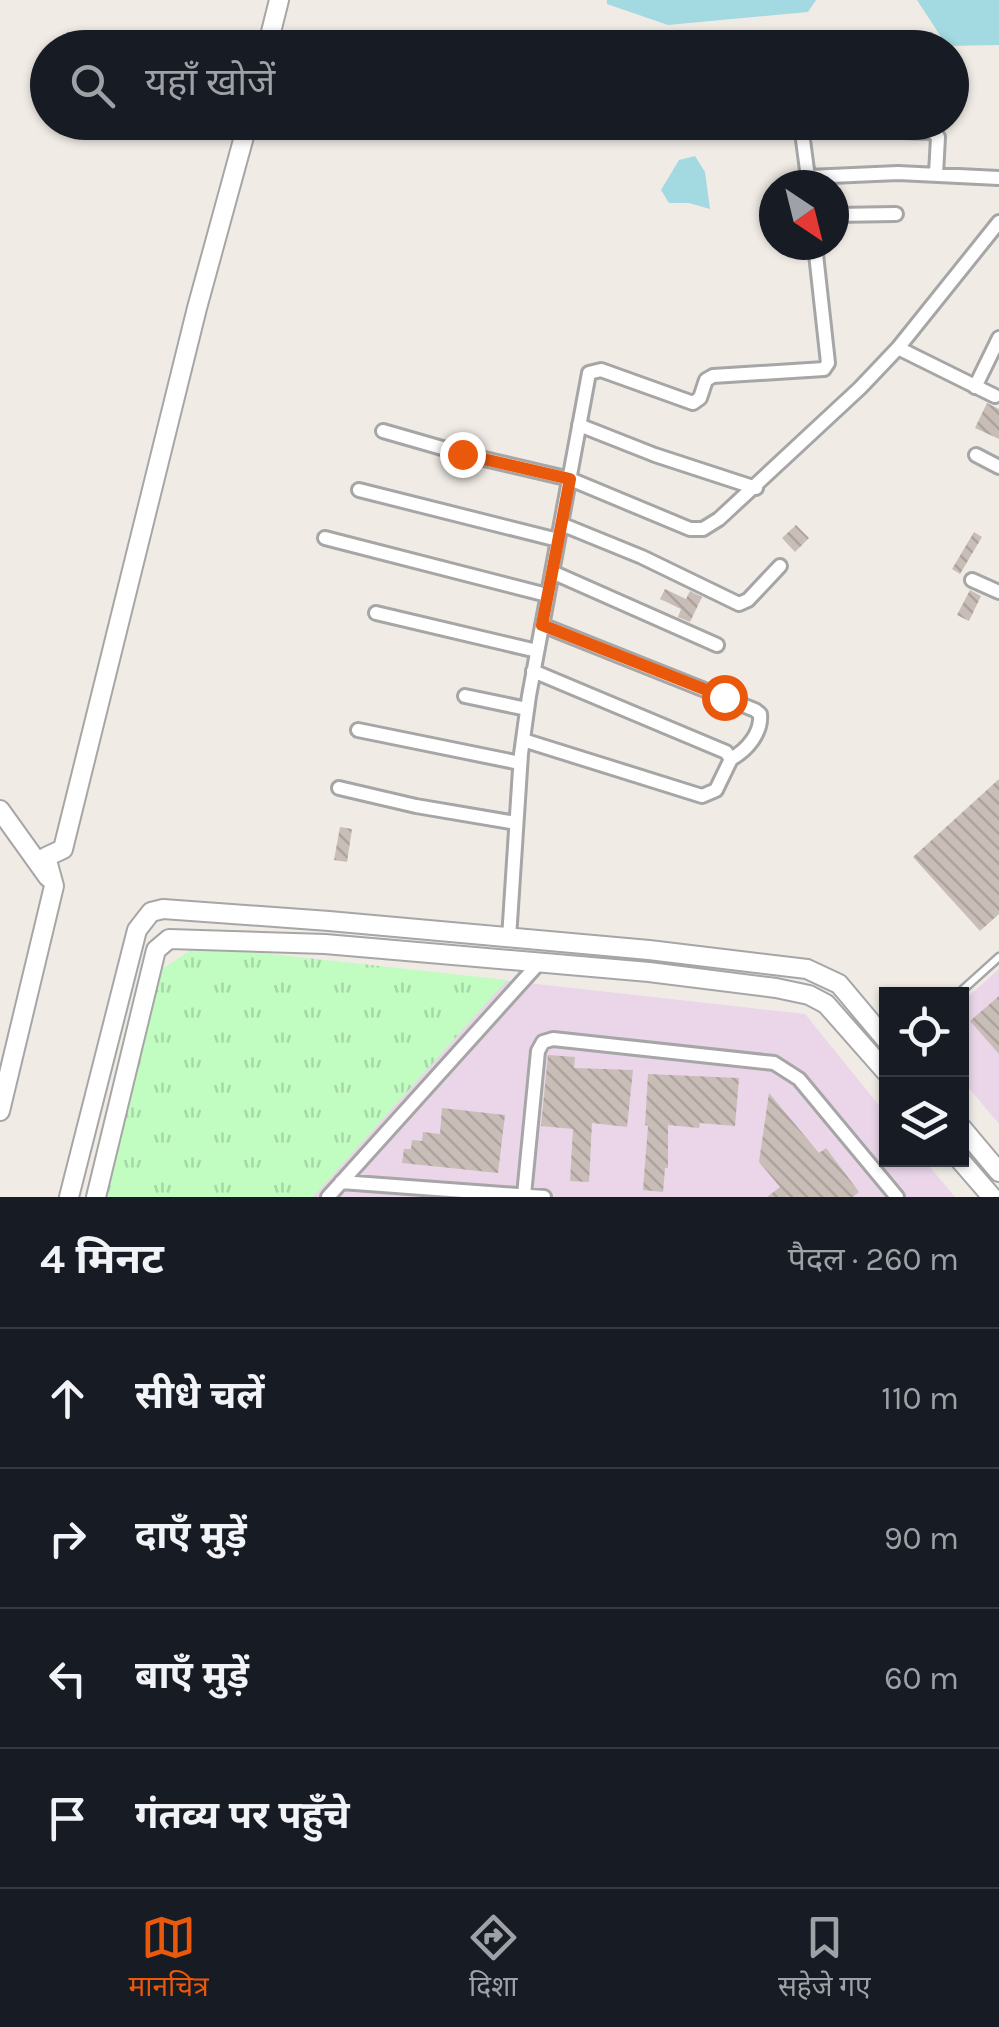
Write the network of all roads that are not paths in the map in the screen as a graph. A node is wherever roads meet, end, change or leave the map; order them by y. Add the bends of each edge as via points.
1 (279, 0) edge
2 (272, 30) edge
3 (243, 140) edge
4 (803, 140) edge
5 (938, 140) edge
6 (807, 170) edge
7 (936, 174) junction
8 (999, 178) edge
9 (849, 179) edge
10 (896, 214) dead end
11 (849, 216) edge
12 (999, 222) edge
13 (817, 260) edge
14 (999, 338) edge
15 (898, 348) junction
16 (975, 387) junction
17 (995, 396) dead end
18 (580, 425) junction
19 (383, 431) dead end
20 (976, 454) dead end
21 (999, 467) edge
22 (570, 479) junction
23 (756, 488) junction
24 (359, 490) dead end
25 (562, 524) junction
26 (325, 538) dead end
27 (558, 540) junction
28 (780, 566) dead end
29 (552, 572) junction
30 (972, 580) dead end
31 (999, 592) edge
32 (547, 596) junction
33 (376, 613) dead end
34 (542, 625) junction
35 (717, 645) dead end
36 (537, 651) junction
37 (534, 671) junction
38 (466, 696) dead end
39 (527, 710) junction
40 (358, 730) dead end
41 (523, 740) junction
42 (731, 759) junction
43 (520, 763) junction
44 (339, 788) dead end
45 (0, 810) edge
46 (516, 823) junction
47 (54, 886) junction
48 (151, 912) junction
49 (509, 938) junction
50 (169, 939) junction
51 (999, 957) edge
52 (539, 963) junction
53 (966, 987) edge
54 (879, 1032) edge
55 (879, 1064) edge
56 (0, 1111) edge
57 (969, 1136) edge
58 (966, 1167) edge
59 (999, 1172) edge
60 (341, 1182) junction
61 (524, 1195) edge
62 (69, 1197) edge
63 (96, 1197) edge
64 (328, 1197) edge
65 (544, 1197) edge
66 (896, 1197) edge
67 (992, 1197) edge

1 - 2 street
3 - 47 street via 63,849 46,857
4 - 6 street
5 - 7 street
7 - 8 street
7 - 9 street
10 - 11 street
12 - 15 street
13 - 18 street via 824,369 714,376 693,403 596,369 585,383
14 - 16 street
15 - 16 street
15 - 23 street
16 - 17 street
18 - 22 street
18 - 23 street
19 - 22 street
20 - 21 street
22 - 23 street via 696,530
22 - 25 street
24 - 27 street
25 - 27 street
25 - 28 street via 735,603 748,600
26 - 32 street
27 - 29 street
29 - 32 street
29 - 35 street
30 - 31 street
32 - 34 street
33 - 36 street
34 - 36 street
34 - 42 street via 755,710 760,724 745,750
36 - 37 street
37 - 39 street
37 - 42 street
38 - 39 street
39 - 41 street
40 - 43 street
41 - 42 street via 702,796 716,790
41 - 43 street
43 - 46 street
44 - 46 street
45 - 47 street
46 - 49 street
47 - 56 street
48 - 49 street
48 - 50 street
48 - 62 street via 137,930
49 - 54 street via 807,970 839,984
50 - 52 street
50 - 63 street via 156,950
51 - 53 lane
52 - 55 street via 809,995 840,1017
52 - 60 street
57 - 59 street
58 - 67 street
60 - 61 street
60 - 64 street
61 - 65 street
61 - 66 street via 538,1051 553,1039 783,1067

